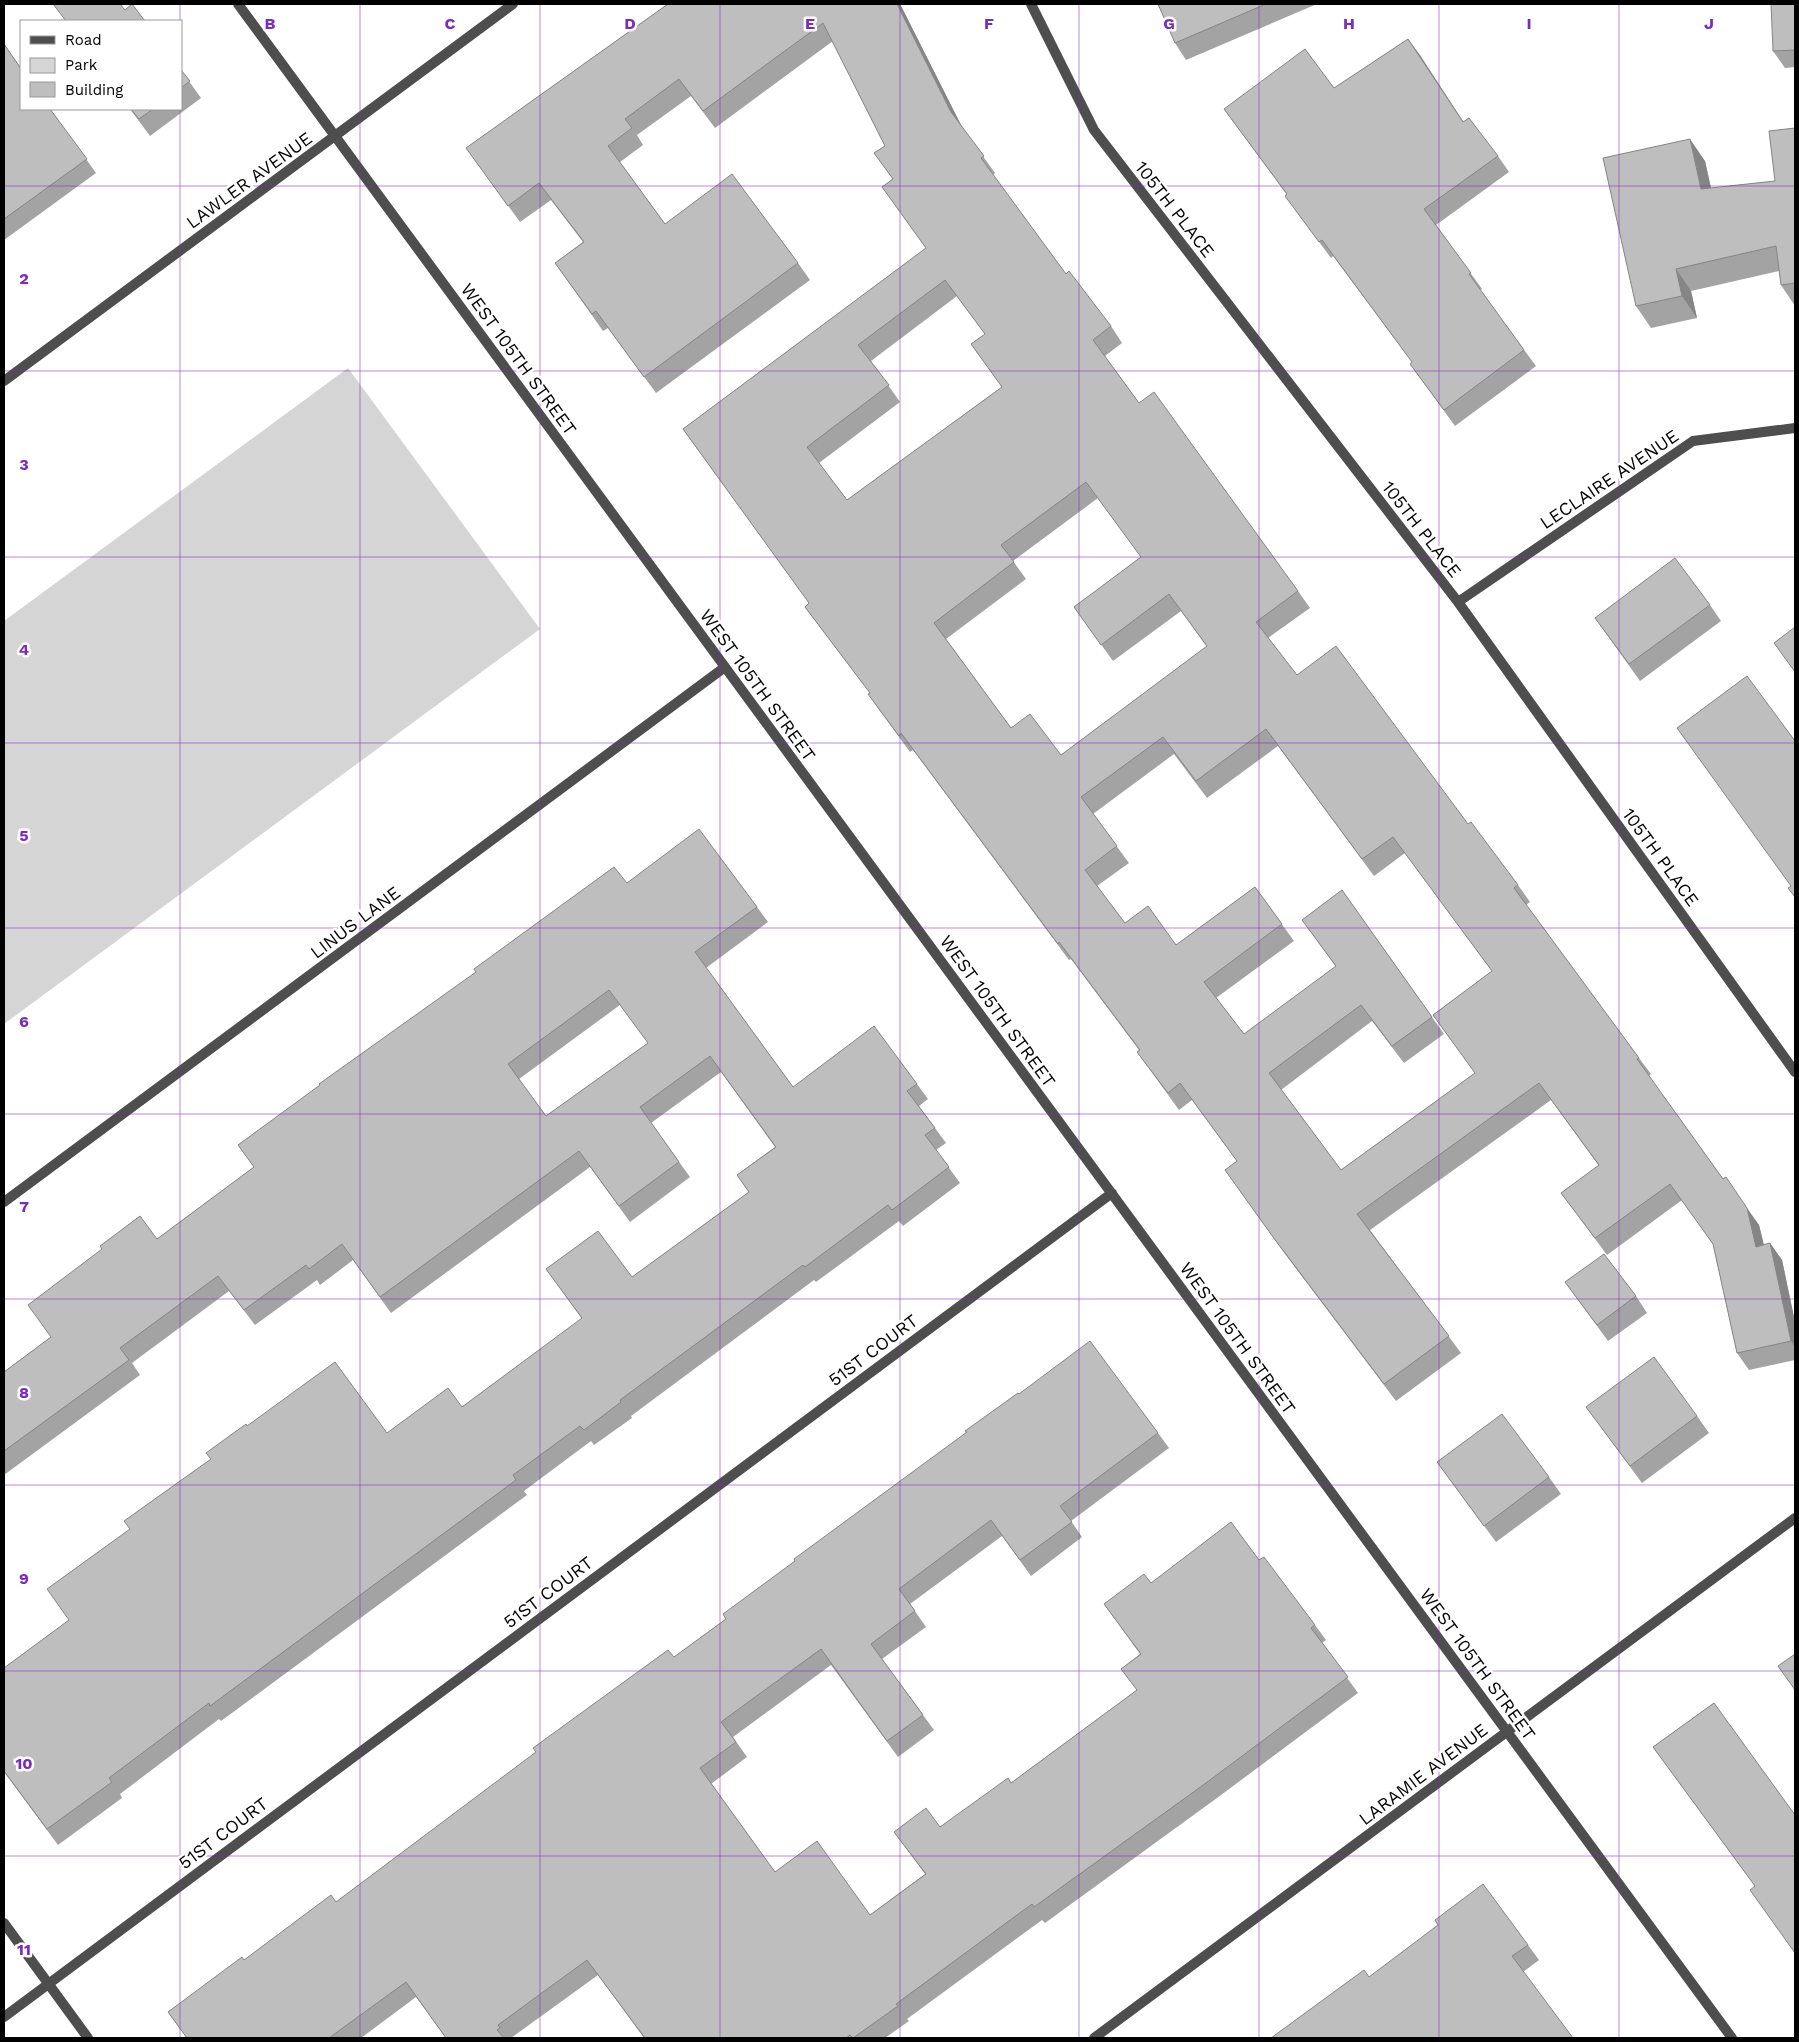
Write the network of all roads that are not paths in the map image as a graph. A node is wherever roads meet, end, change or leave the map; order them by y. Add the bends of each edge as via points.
1 (238, 4) edge
2 (513, 4) edge
3 (1031, 4) edge
4 (335, 136) junction
5 (4, 382) edge
6 (1795, 428) edge
7 (1458, 602) junction
8 (725, 667) junction
9 (1795, 1072) edge
10 (1112, 1193) junction
11 (4, 1202) edge
12 (1795, 1518) edge
13 (1507, 1732) junction
14 (4, 1923) edge
15 (48, 1984) junction
16 (4, 2017) edge
17 (88, 2038) edge
18 (1094, 2038) edge
19 (1732, 2038) edge

1 - 4 street, WEST 105TH STREET
2 - 4 street, LAWLER AVENUE
3 - 7 street, 105TH PLACE via 1094,130
4 - 5 street, LAWLER AVENUE
4 - 8 street, WEST 105TH STREET
6 - 7 street, LECLAIRE AVENUE via 1693,441
7 - 9 street, 105TH PLACE
8 - 10 street, WEST 105TH STREET
8 - 11 street, LINUS LANE
10 - 13 street, WEST 105TH STREET
10 - 15 street, 51ST COURT
12 - 13 street, LARAMIE AVENUE
13 - 18 street, LARAMIE AVENUE
13 - 19 street, WEST 105TH STREET
14 - 15 street
15 - 16 street, 51ST COURT
15 - 17 street

